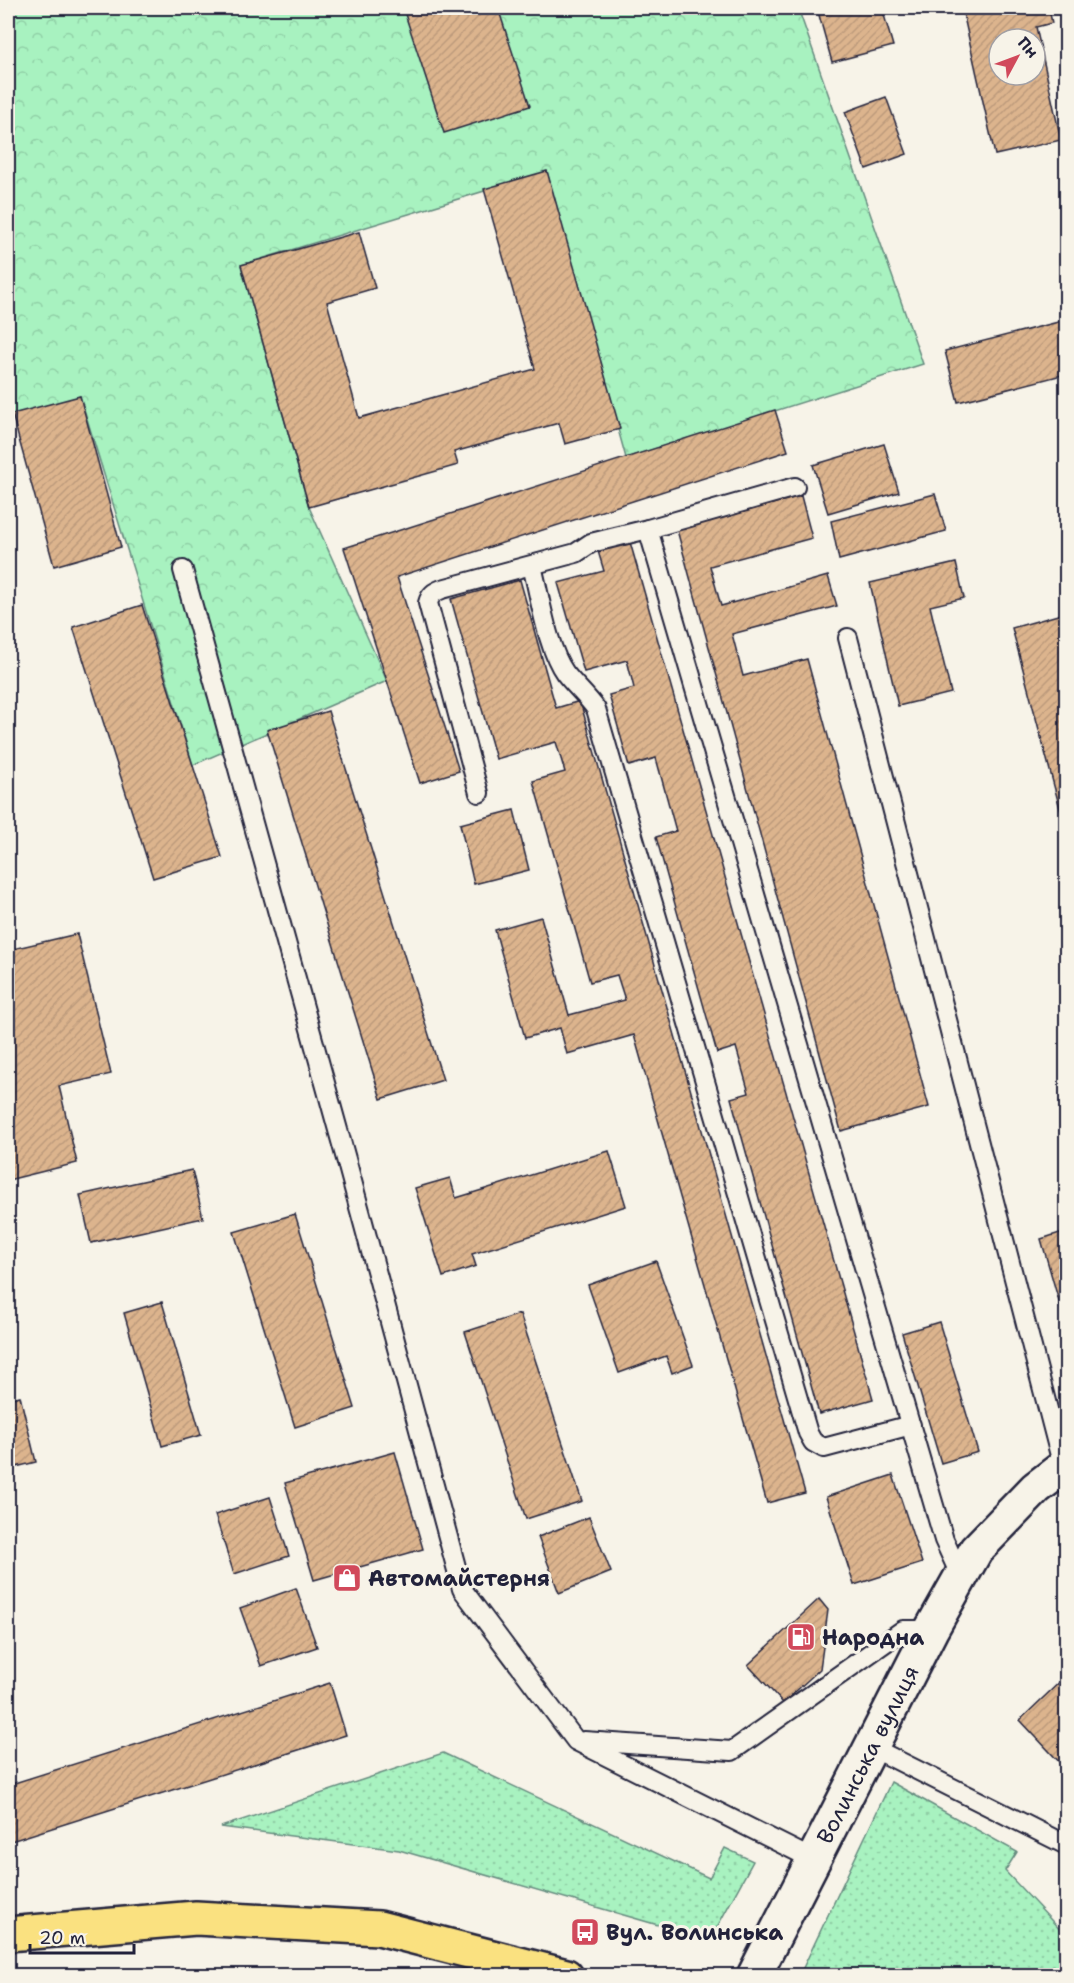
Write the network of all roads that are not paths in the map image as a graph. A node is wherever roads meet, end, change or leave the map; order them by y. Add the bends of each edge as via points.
1 (795, 487) dead end
2 (648, 530) junction
3 (532, 566) junction
4 (183, 570) dead end
5 (848, 638) dead end
6 (479, 793) dead end
7 (911, 1425) junction
8 (1065, 1466) edge
9 (961, 1577) junction
10 (931, 1630) junction
11 (576, 1741) junction
12 (872, 1747) junction
13 (1066, 1845) edge
14 (814, 1860) junction
15 (8, 1934) edge
16 (566, 1976) edge
17 (754, 1976) edge

1 - 2 lane
2 - 3 lane via 591,543 576,553
2 - 7 lane
3 - 6 lane via 435,591 428,603
3 - 7 lane via 553,647 564,672 596,708 808,1433 813,1442 824,1448
4 - 11 lane via 462,1589
5 - 8 lane
7 - 9 lane via 944,1540
8 - 9 street, Волинська вулиця via 1036,1488 976,1550
9 - 10 street, Волинська вулиця
10 - 11 lane via 903,1630 732,1750
10 - 12 street, Волинська вулиця
11 - 14 lane
12 - 13 lane
12 - 14 street, Волинська вулиця
14 - 17 street, Волинська вулиця
15 - 16 main road via 196,1918 379,1928

